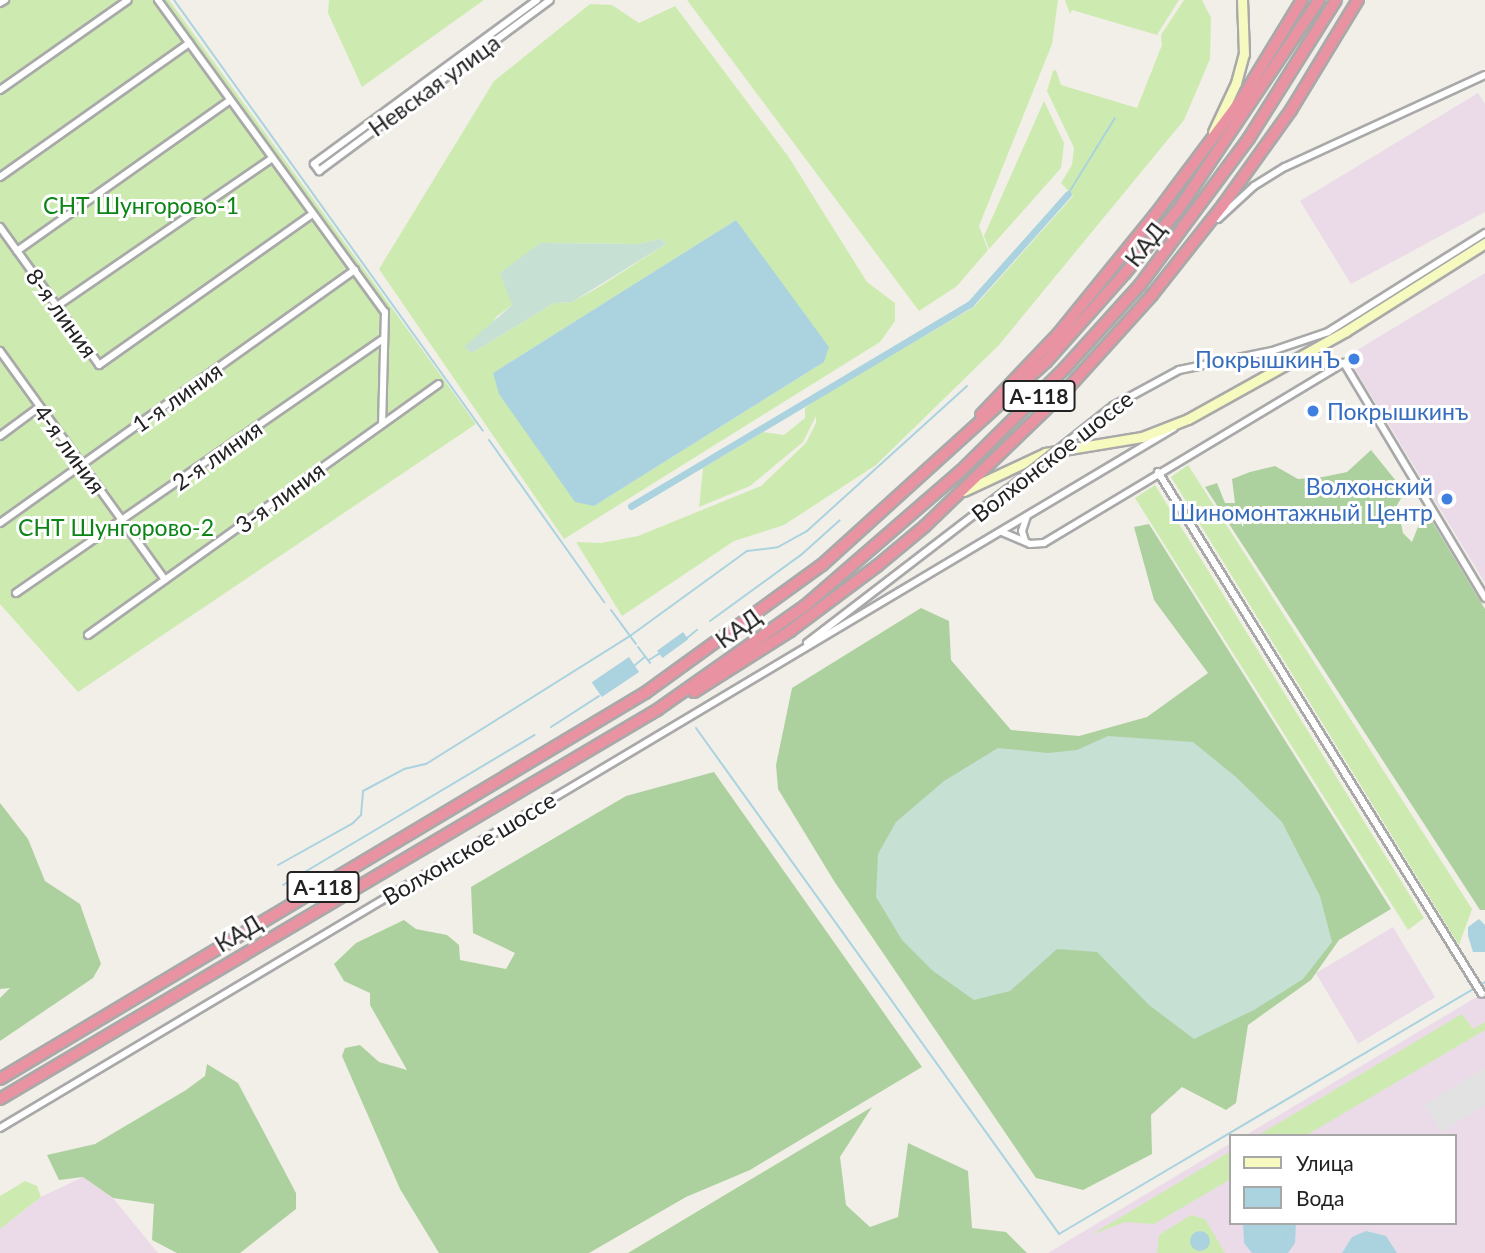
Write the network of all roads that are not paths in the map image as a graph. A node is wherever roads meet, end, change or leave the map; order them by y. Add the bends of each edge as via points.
1 (5, 0) edge
2 (128, 0) edge
3 (158, 0) edge
4 (537, 0) edge
5 (550, 0) edge
6 (1242, 0) edge
7 (1302, 0) edge
8 (1319, 0) edge
9 (1336, 0) edge
10 (1358, 0) edge
11 (0, 3) edge
12 (190, 43) junction
13 (1485, 75) edge
14 (0, 90) edge
15 (230, 100) junction
16 (271, 158) junction
17 (1192, 167) junction
18 (0, 177) edge
19 (312, 214) junction
20 (0, 227) edge
21 (1485, 233) edge
22 (1201, 235) junction
23 (1485, 243) edge
24 (17, 251) junction
25 (355, 270) junction
26 (57, 306) junction
27 (382, 340) junction
28 (0, 351) edge
29 (438, 384) dead end
30 (39, 407) junction
31 (1188, 419) junction
32 (382, 424) junction
33 (0, 436) edge
34 (81, 465) junction
35 (930, 471) junction
36 (1158, 472) junction
37 (960, 494) junction
38 (1027, 516) junction
39 (122, 520) junction
40 (0, 523) edge
41 (999, 533) junction
42 (1025, 541) junction
43 (165, 580) junction
44 (16, 593) dead end
45 (1485, 598) edge
46 (88, 635) dead end
47 (793, 654) junction
48 (657, 710) junction
49 (1482, 994) dead end
50 (0, 1079) edge
51 (0, 1098) edge
52 (0, 1128) edge

1 - 11 street
2 - 14 street
3 - 12 street
4 - 5 street, Невская улица via 316,168
6 - 17 main road via 1244,54 1236,83
7 - 17 highway via 1241,100
8 - 35 highway, КАД / А-118 via 1178,210 1045,362
9 - 48 highway, КАД / А-118 via 1284,86 1198,209 1140,285 1065,368 961,471 865,556 805,606
10 - 22 highway via 1291,110
12 - 15 street
12 - 18 street
13 - 22 street via 1271,174
15 - 16 street
15 - 24 street
16 - 19 street
16 - 26 street
17 - 35 highway via 1059,333
19 - 25 street
19 - 26 street, 8-я линия via 99,365
20 - 24 street, 8-я линия
21 - 47 street, Волхонское шоссе, bridge via 1328,332 1272,351 1179,370 1113,406
22 - 37 highway via 1069,387
23 - 31 main road, Волхонское шоссе via 1346,331
24 - 26 street, 8-я линия
25 - 27 street via 385,312
25 - 34 street, 1-я линия
27 - 32 street
27 - 39 street, 2-я линия
28 - 30 street, 4-я линия
29 - 32 street, 3-я линия
30 - 33 street
30 - 34 street, 4-я линия
31 - 37 main road via 1142,437 1045,453
31 - 38 street, Волхонское шоссе
32 - 43 street, 3-я линия
34 - 39 street, 4-я линия
34 - 40 street, 1-я линия
35 - 50 highway, КАД / А-118 via 776,602 645,693
36 - 42 street via 1044,543
36 - 45 street via 1344,362
36 - 49 street
37 - 48 highway via 877,566 790,631 707,686
38 - 41 street, Волхонское шоссе
38 - 42 street via 1022,531
39 - 43 street, 4-я линия
39 - 44 street, 2-я линия
41 - 42 street via 1008,532
41 - 47 street, Волхонское шоссе
43 - 46 street, 3-я линия
47 - 52 street, Волхонское шоссе
48 - 51 highway, КАД / А-118

